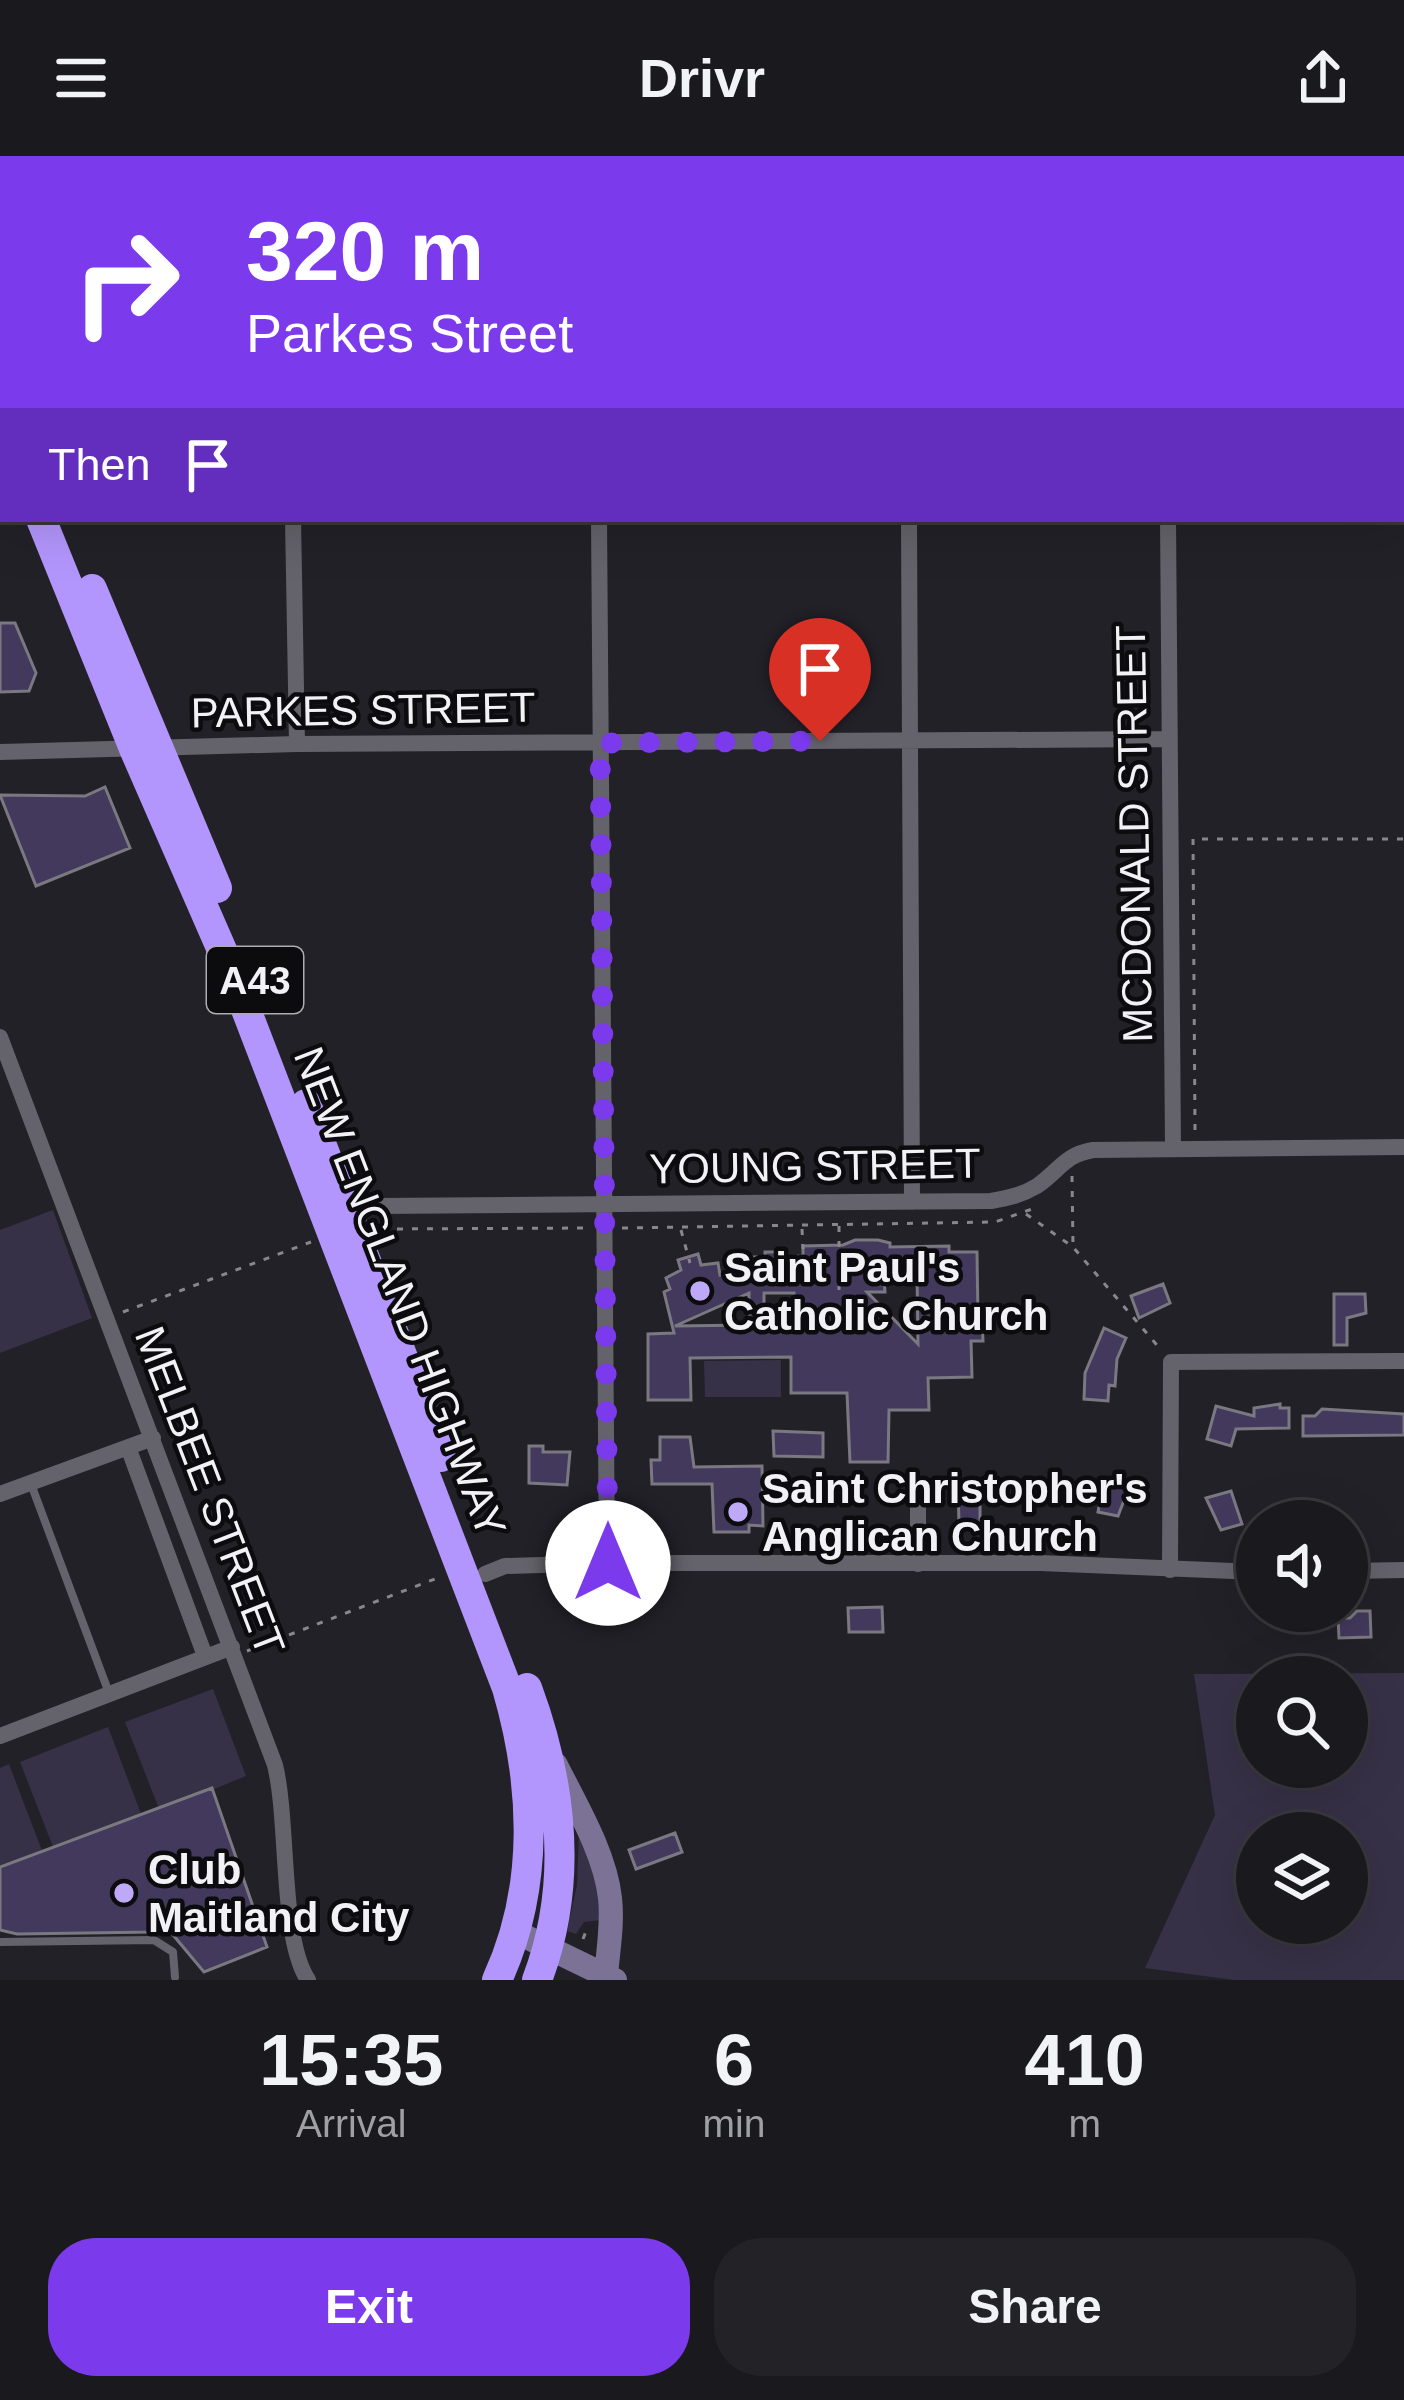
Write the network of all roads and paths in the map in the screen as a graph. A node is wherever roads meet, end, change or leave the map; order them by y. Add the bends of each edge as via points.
1 (0, 291) edge
2 (0, 301) edge
3 (42, 522) edge
4 (64, 522) edge
5 (293, 522) edge
6 (599, 522) edge
7 (909, 522) edge
8 (1168, 522) edge
9 (908, 740) junction
10 (1168, 740) junction
11 (600, 743) junction
12 (297, 744) junction
13 (147, 750) junction
14 (0, 752) edge
15 (1404, 839) edge
16 (0, 1037) edge
17 (1195, 1131) dead end
18 (1404, 1147) edge
19 (1173, 1148) junction
20 (1072, 1176) dead end
21 (912, 1202) junction
22 (605, 1205) junction
23 (1025, 1214) dead end
24 (332, 1224) junction
25 (802, 1225) dead end
26 (839, 1225) dead end
27 (681, 1227) dead end
28 (591, 1228) dead end
29 (1073, 1246) junction
30 (803, 1250) dead end
31 (690, 1263) dead end
32 (839, 1291) dead end
33 (106, 1318) junction
34 (1404, 1361) edge
35 (1171, 1362) junction
36 (152, 1438) junction
37 (128, 1447) junction
38 (31, 1483) junction
39 (0, 1494) edge
40 (918, 1505) dead end
41 (608, 1563) junction
42 (918, 1564) junction
43 (1170, 1570) junction
44 (1404, 1570) edge
45 (1368, 1571) edge
46 (1236, 1572) edge
47 (484, 1574) junction
48 (444, 1575) dead end
49 (232, 1647) junction
50 (206, 1656) junction
51 (109, 1693) junction
52 (0, 1736) edge
53 (547, 1746) junction
54 (514, 1931) junction
55 (0, 1942) edge
56 (549, 1947) junction
57 (610, 1978) edge
58 (176, 1979) edge
59 (308, 1980) edge
60 (497, 1980) edge
61 (537, 1980) edge

1 - 2 highway
3 - 13 highway, NEW ENGLAND HIGHWAY / A43
4 - 13 highway, NEW ENGLAND HIGHWAY / A43
5 - 12 street
6 - 11 street
7 - 9 street
8 - 10 street, MCDONALD STREET
9 - 10 street, PARKES STREET
9 - 11 street, PARKES STREET
9 - 21 street
10 - 19 street, MCDONALD STREET
11 - 12 street, PARKES STREET
11 - 22 street
12 - 13 street, PARKES STREET
13 - 14 street, PARKES STREET
13 - 24 highway, NEW ENGLAND HIGHWAY / A43
15 - 17 path via 1193,839
16 - 33 street, MELBEE STREET
18 - 19 street
19 - 21 street, YOUNG STREET via 1072,1154 1022,1195
20 - 29 path
21 - 22 street, YOUNG STREET
22 - 24 street, YOUNG STREET via 377,1205
22 - 41 street
23 - 29 path
24 - 28 path
24 - 33 path
24 - 47 highway, NEW ENGLAND HIGHWAY / A43
24 - 54 highway, NEW ENGLAND HIGHWAY / A43 via 521,1736 530,1817
25 - 30 path
26 - 32 path
27 - 31 path
29 - 35 path
33 - 36 street, MELBEE STREET
34 - 35 street
35 - 43 street
36 - 37 street
36 - 49 street, MELBEE STREET
37 - 38 street
37 - 50 street, MELBEE STREET
38 - 39 street
38 - 51 lane
40 - 42 street
41 - 42 street
41 - 47 street
42 - 43 street
43 - 46 street
44 - 45 street
47 - 53 highway, NEW ENGLAND HIGHWAY / A43
48 - 49 path via 247,1651
49 - 50 street
49 - 59 street, MELBEE STREET via 278,1779 293,1936
50 - 51 street
51 - 52 street
53 - 56 highway, NEW ENGLAND HIGHWAY / A43 via 560,1844
53 - 57 main road via 606,1881
54 - 56 main road
54 - 60 highway, NEW ENGLAND HIGHWAY / A43
55 - 58 lane via 154,1940 173,1952
56 - 57 main road
56 - 61 highway, NEW ENGLAND HIGHWAY / A43

